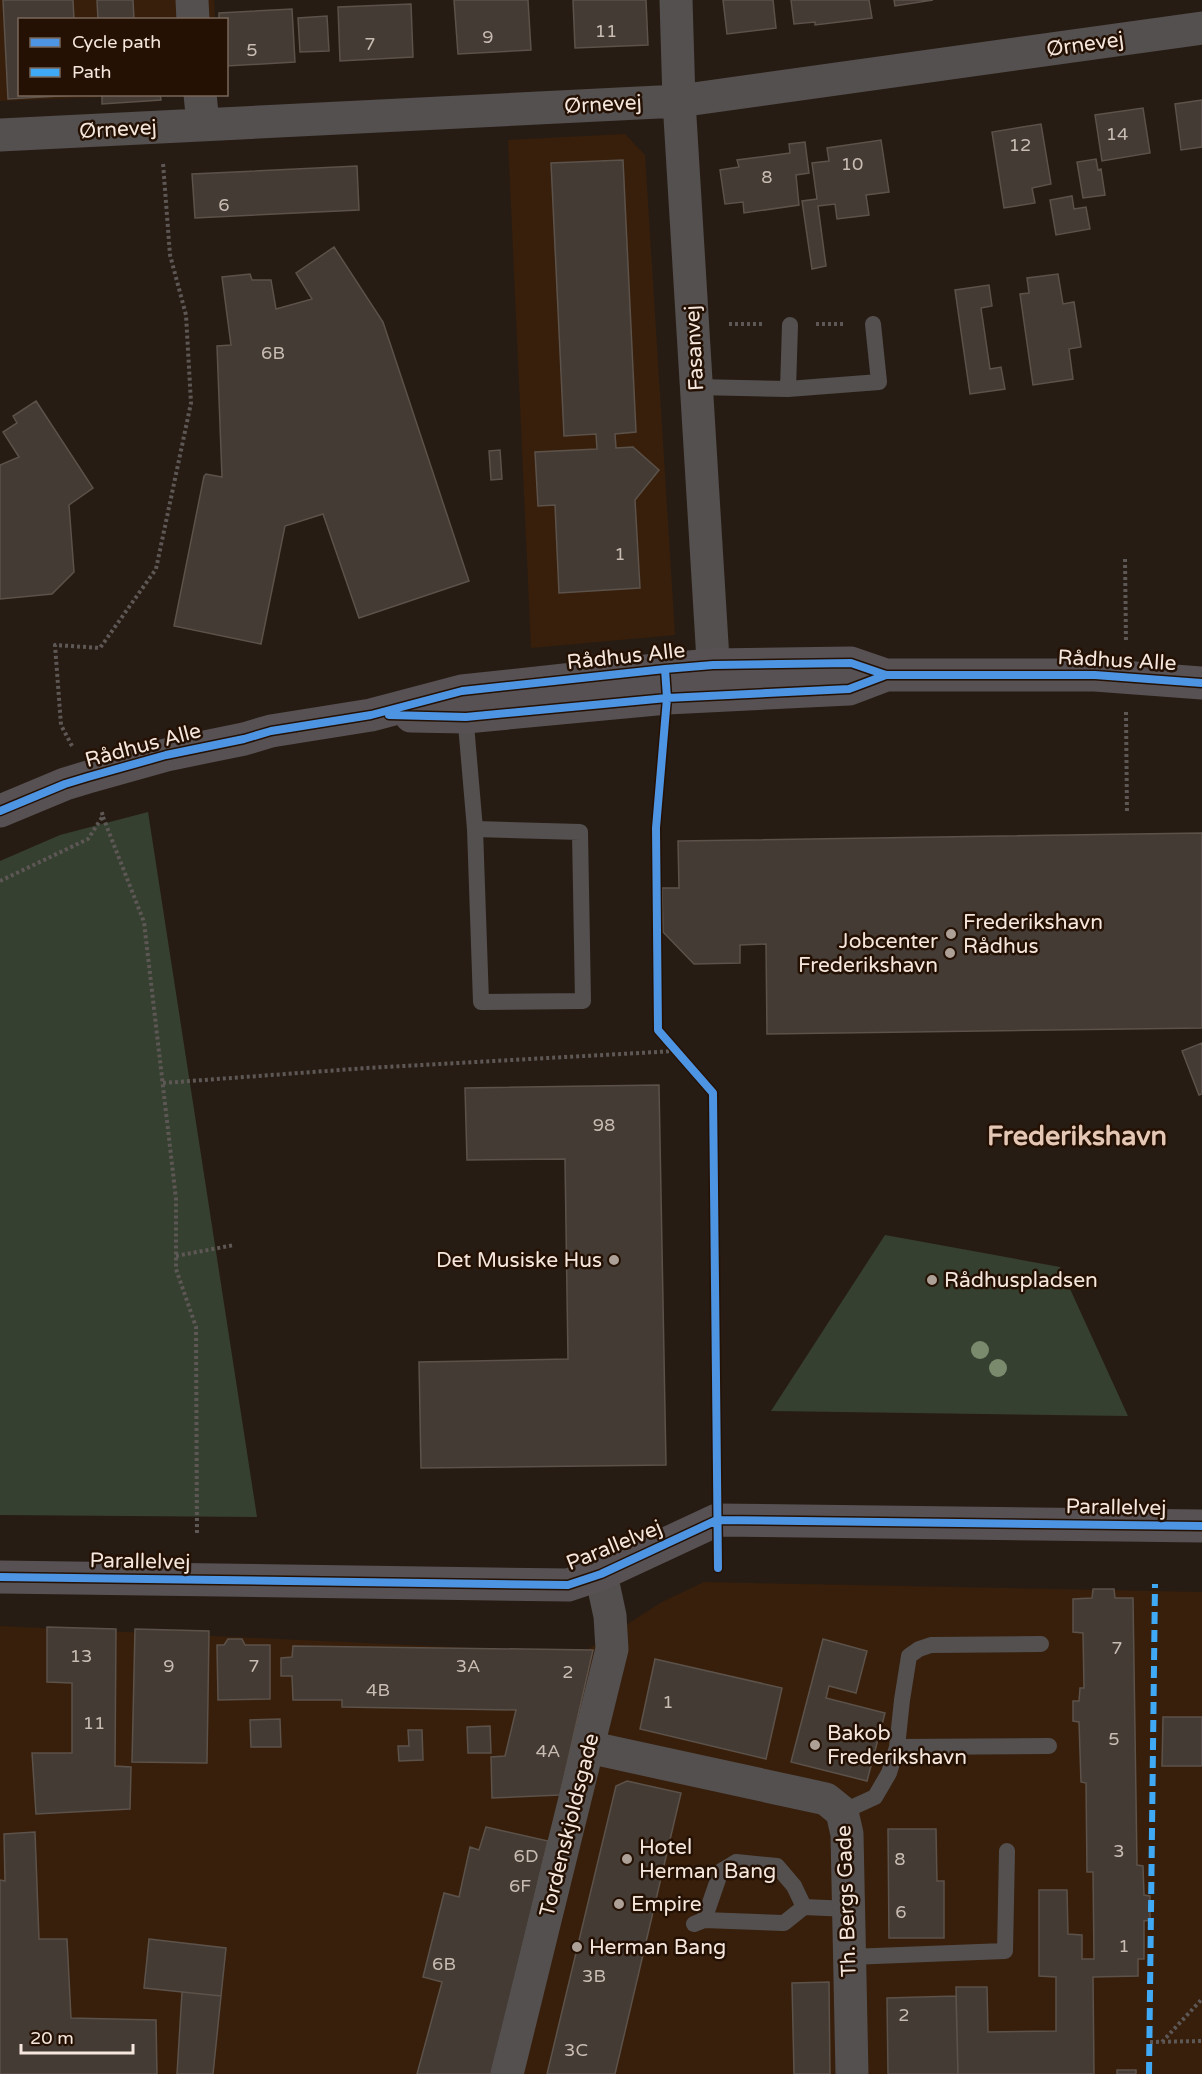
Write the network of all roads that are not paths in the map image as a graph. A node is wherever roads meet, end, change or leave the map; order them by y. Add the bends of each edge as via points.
1 (192, 0) edge
2 (676, 0) edge
3 (193, 18) edge
4 (1202, 28) edge
5 (679, 101) junction
6 (201, 109) edge
7 (0, 135) edge
8 (873, 324) dead end
9 (790, 325) dead end
10 (696, 387) junction
11 (788, 389) junction
12 (714, 681) junction
13 (1202, 683) edge
14 (464, 704) junction
15 (0, 811) edge
16 (475, 829) junction
17 (1202, 1526) edge
18 (601, 1574) junction
19 (0, 1577) edge
20 (1041, 1644) dead end
21 (1049, 1746) dead end
22 (588, 1747) junction
23 (897, 1747) junction
24 (842, 1812) junction
25 (1007, 1851) dead end
26 (804, 1907) junction
27 (849, 1909) junction
28 (849, 1957) junction
29 (507, 2074) edge
30 (852, 2074) edge

1 - 3 street
2 - 5 street, Fasanvej
4 - 5 street, Ørnevej
5 - 6 street, Ørnevej
5 - 10 street, Fasanvej
6 - 7 street, Ørnevej via 160,126
8 - 11 lane via 879,382
9 - 11 lane
10 - 11 lane
10 - 12 street, Fasanvej
12 - 13 street, Rådhus Alle via 851,663 886,675 1095,675
12 - 14 street, Rådhus Alle via 665,669
14 - 15 street, Rådhus Alle via 272,731 166,755 65,784
14 - 16 lane
16 - 16 lane via 481,1002 583,1001 580,832
17 - 18 street, Parallelvej via 717,1520
18 - 19 street, Parallelvej via 568,1585
18 - 22 street, Tordenskjoldsgade via 612,1649
20 - 23 lane via 931,1645 909,1656
21 - 23 lane
22 - 24 street, Th. Bergs Gade via 826,1799
22 - 29 street, Tordenskjoldsgade
23 - 24 lane via 889,1773 875,1797
24 - 27 street, Th. Bergs Gade via 847,1834
25 - 28 lane via 1005,1951
26 - 26 lane via 794,1886 777,1866 736,1862 721,1871 699,1922 784,1923
26 - 27 lane
27 - 28 street, Th. Bergs Gade
28 - 30 street, Th. Bergs Gade

